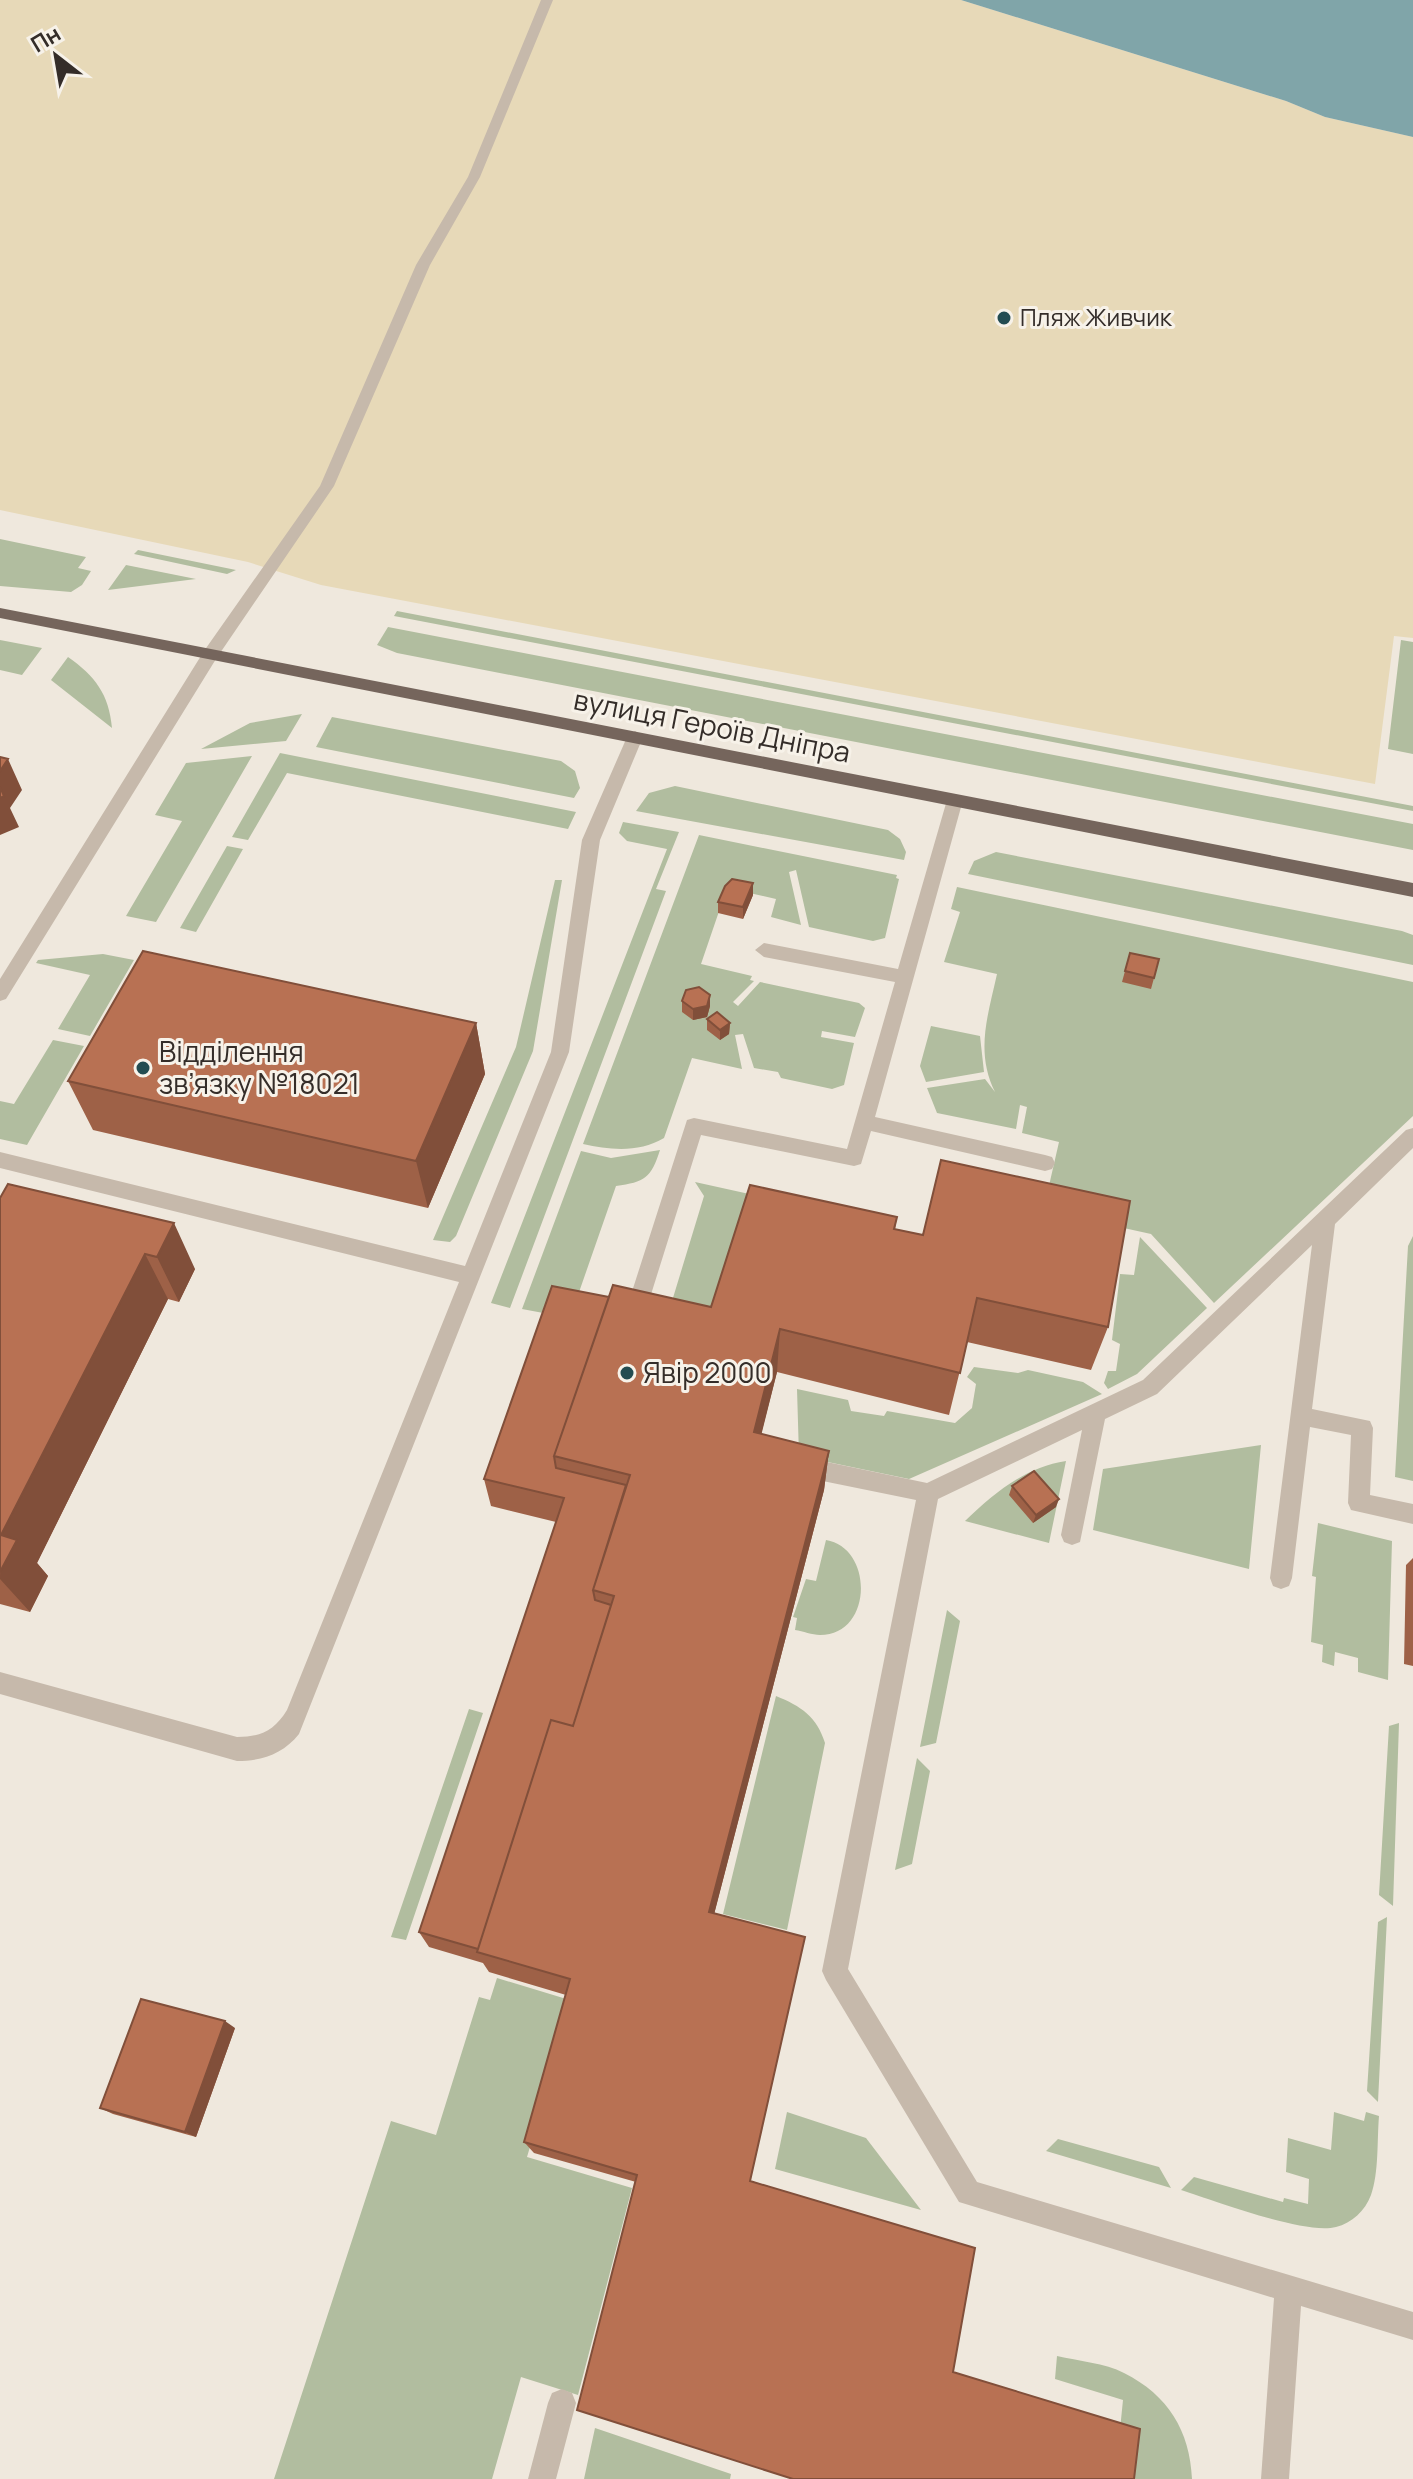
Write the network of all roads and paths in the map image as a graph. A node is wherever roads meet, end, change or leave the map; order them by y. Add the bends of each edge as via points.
1 (547, 0) edge
2 (0, 613) edge
3 (210, 655) junction
4 (635, 737) junction
5 (955, 800) junction
6 (1413, 890) edge
7 (764, 950) dead end
8 (904, 977) junction
9 (0, 994) edge
10 (864, 1122) junction
11 (1413, 1136) edge
12 (0, 1160) edge
13 (1045, 1163) dead end
14 (1325, 1220) junction
15 (471, 1276) junction
16 (638, 1304) edge
17 (1095, 1416) junction
18 (1301, 1416) junction
19 (780, 1462) edge
20 (928, 1493) junction
21 (1413, 1514) edge
22 (1072, 1535) dead end
23 (1281, 1578) dead end
24 (0, 1683) edge
25 (1288, 2289) junction
26 (1413, 2326) edge
27 (562, 2403) dead end
28 (542, 2479) edge
29 (1275, 2479) edge

1 - 3 street via 474,177 423,265 327,486
2 - 3 main road, вулиця Героїв Дніпра
3 - 4 main road, вулиця Героїв Дніпра
3 - 9 street
4 - 5 main road, вулиця Героїв Дніпра
4 - 15 street via 591,840 560,1052
5 - 6 main road, вулиця Героїв Дніпра
5 - 8 street
7 - 8 street
8 - 10 street
10 - 13 street
10 - 16 street via 854,1158 694,1126
11 - 14 street
12 - 15 street
14 - 17 street via 1150,1387
14 - 18 street
15 - 24 street via 286,1733 263,1747 237,1749
17 - 20 street
17 - 22 street
18 - 21 street via 1362,1428 1359,1503
18 - 23 street
19 - 20 street
20 - 25 street via 835,1971 968,2193
25 - 26 street
25 - 29 street
27 - 28 street

